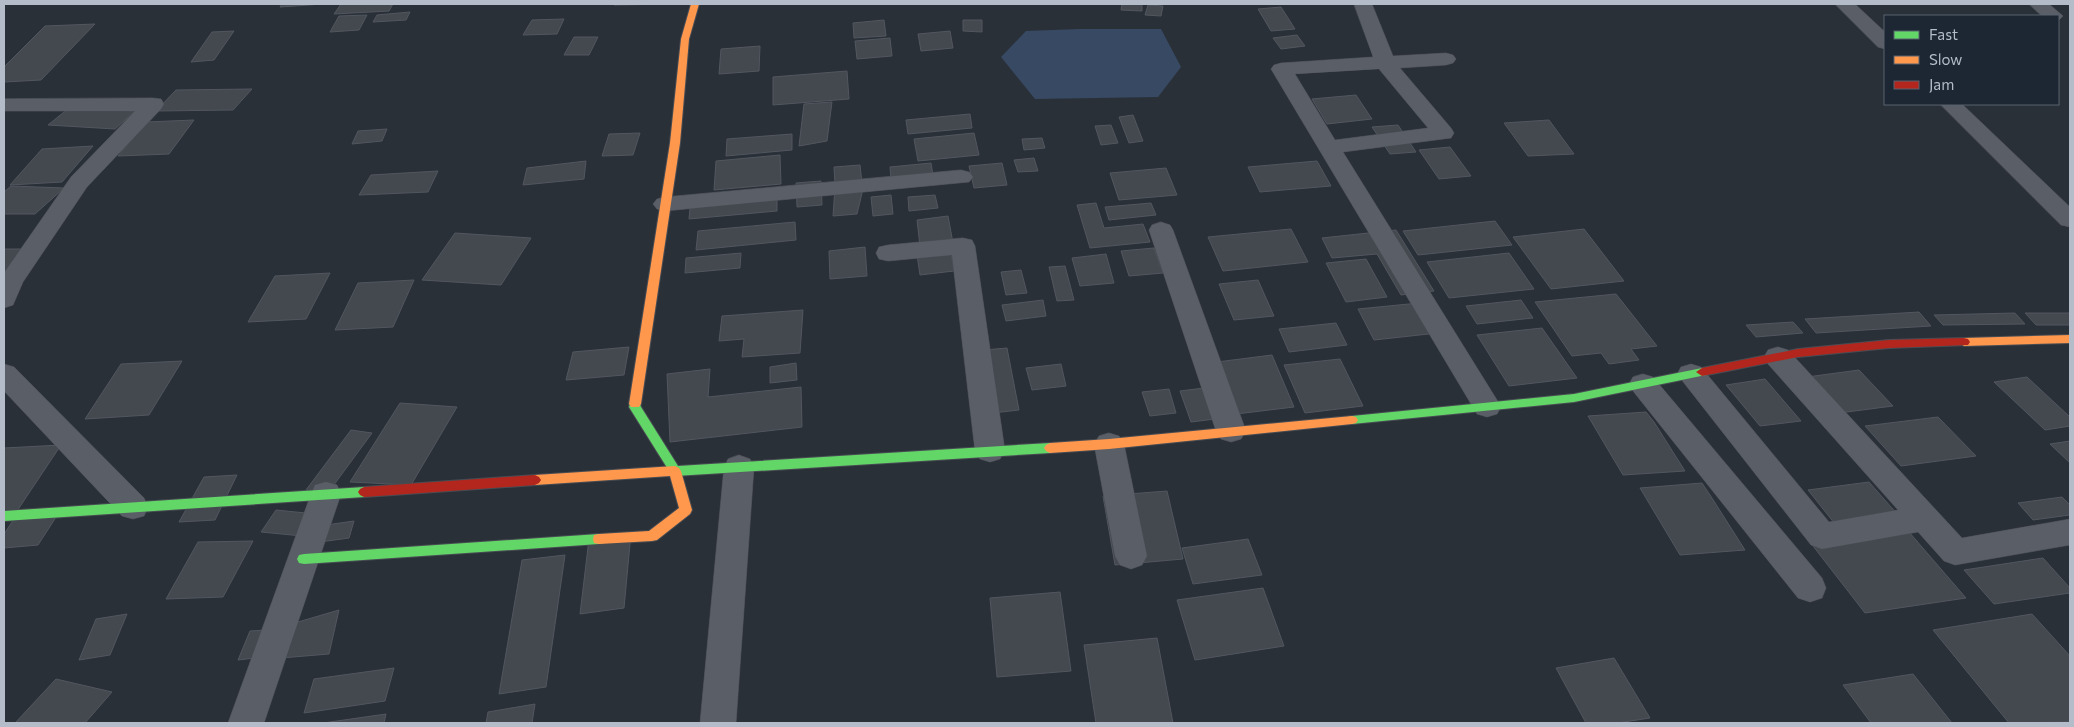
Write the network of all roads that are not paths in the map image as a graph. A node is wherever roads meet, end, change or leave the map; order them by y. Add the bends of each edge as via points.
1 (695, 4) edge
2 (1363, 4) edge
3 (1844, 4) edge
4 (2038, 4) edge
5 (2052, 15) edge
6 (2059, 21) edge
7 (2070, 30) edge
8 (1884, 42) edge
9 (1446, 59) dead end
10 (1385, 63) junction
11 (4, 104) edge
12 (1951, 105) edge
13 (1329, 147) junction
14 (961, 177) dead end
15 (664, 204) junction
16 (2070, 220) edge
17 (1161, 230) dead end
18 (888, 253) dead end
19 (4, 299) edge
20 (2070, 339) edge
21 (1778, 357) junction
22 (4, 374) edge
23 (1691, 374) junction
24 (1643, 384) junction
25 (1487, 407) junction
26 (1231, 431) junction
27 (1109, 444) junction
28 (990, 451) junction
29 (739, 467) junction
30 (675, 471) junction
31 (326, 494) junction
32 (133, 507) junction
33 (4, 516) edge
34 (1925, 518) junction
35 (2070, 532) edge
36 (1132, 556) dead end
37 (304, 559) junction
38 (1810, 588) dead end
39 (246, 723) edge
40 (718, 723) edge

1 - 15 street via 685,39 675,143
2 - 10 street
3 - 8 street
4 - 5 street
6 - 7 street
9 - 10 street
10 - 13 street via 1281,69
10 - 13 street via 1442,133
11 - 19 street via 153,104 79,182 11,281
12 - 16 street
13 - 25 street
14 - 15 street
15 - 30 street via 635,407
17 - 26 street
18 - 28 street via 963,246
20 - 21 street via 1889,344
21 - 23 street
21 - 34 street
22 - 32 street
23 - 24 street
23 - 34 street via 1822,536
24 - 25 street via 1574,398
24 - 38 street
25 - 26 street
26 - 27 street
27 - 28 street
27 - 36 street
28 - 29 street
29 - 30 street
29 - 40 street
30 - 31 street
30 - 37 street via 686,510 652,536
31 - 32 street
31 - 37 street
32 - 33 street
34 - 35 street via 1955,552
37 - 39 street

